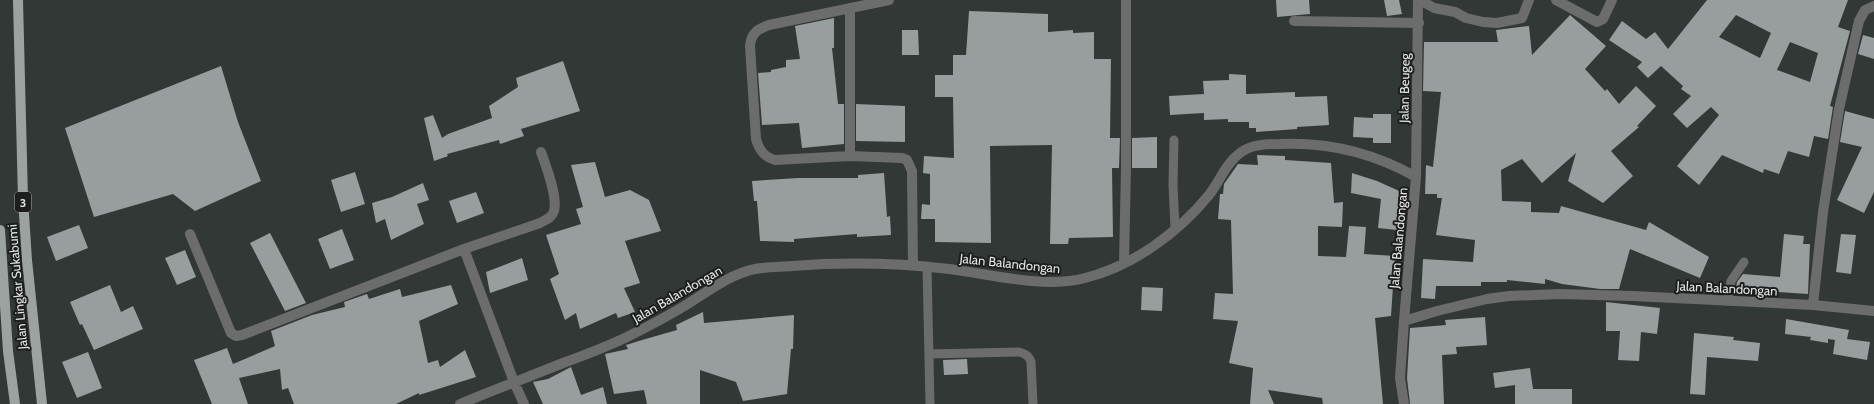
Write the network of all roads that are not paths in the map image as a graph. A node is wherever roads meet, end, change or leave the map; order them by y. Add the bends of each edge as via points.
1 (18, 0) edge
2 (889, 0) edge
3 (1126, 0) edge
4 (1419, 0) edge
5 (1529, 0) edge
6 (1556, 0) edge
7 (1612, 0) edge
8 (855, 5) edge
9 (1874, 6) edge
10 (1294, 21) dead end
11 (1418, 23) junction
12 (1174, 140) dead end
13 (541, 152) dead end
14 (850, 156) junction
15 (1416, 177) junction
16 (1175, 228) junction
17 (0, 230) edge
18 (190, 234) dead end
19 (464, 249) junction
20 (1744, 262) dead end
21 (1124, 263) junction
22 (913, 265) junction
23 (927, 267) junction
24 (1, 269) edge
25 (1728, 301) junction
26 (1813, 305) junction
27 (1874, 311) edge
28 (1404, 321) junction
29 (929, 354) junction
30 (514, 382) junction
31 (15, 404) edge
32 (42, 404) edge
33 (460, 404) edge
34 (524, 404) edge
35 (930, 404) edge
36 (1033, 404) edge
37 (1404, 404) edge

1 - 32 main road, Jalan Lingkar Sukabumi / 3 via 27,260
2 - 8 street
3 - 21 street
4 - 5 street via 1434,8 1455,12 1466,18 1497,23 1522,18
4 - 11 street, Jalan Beugeg
6 - 7 street via 1597,22 1603,19
8 - 14 street
8 - 14 street via 760,28 754,33 750,46 756,139 762,153 775,160
9 - 26 street via 1865,10 1859,20 1839,109 1823,212
10 - 11 street
11 - 15 street, Jalan Beugeg
12 - 16 lane
13 - 19 street via 555,202 554,212 550,218
14 - 22 street via 902,158 911,164
15 - 16 street, Jalan Balandongan via 1386,162 1350,149 1302,144 1255,146 1241,151 1230,162 1216,187 1200,206
15 - 28 street, Jalan Balandongan
16 - 21 street, Jalan Balandongan via 1138,256
17 - 24 main road, Jalan Lingkar Sukabumi
18 - 19 street via 232,333 236,336
19 - 30 street
20 - 25 lane via 1732,281
21 - 23 street, Jalan Balandongan via 1106,272 1061,282
22 - 23 street, Jalan Balandongan
22 - 30 street, Jalan Balandongan via 816,264 755,269 740,274 627,337
23 - 29 lane
24 - 31 main road, Jalan Lingkar Sukabumi
25 - 26 street, Jalan Balandongan
25 - 28 street, Jalan Balandongan via 1560,294 1508,296 1456,306
26 - 27 street, Jalan Balandongan
28 - 37 street via 1400,378
29 - 35 lane
29 - 36 lane via 1025,354 1031,362
30 - 33 street, Jalan Balandongan
30 - 34 street

